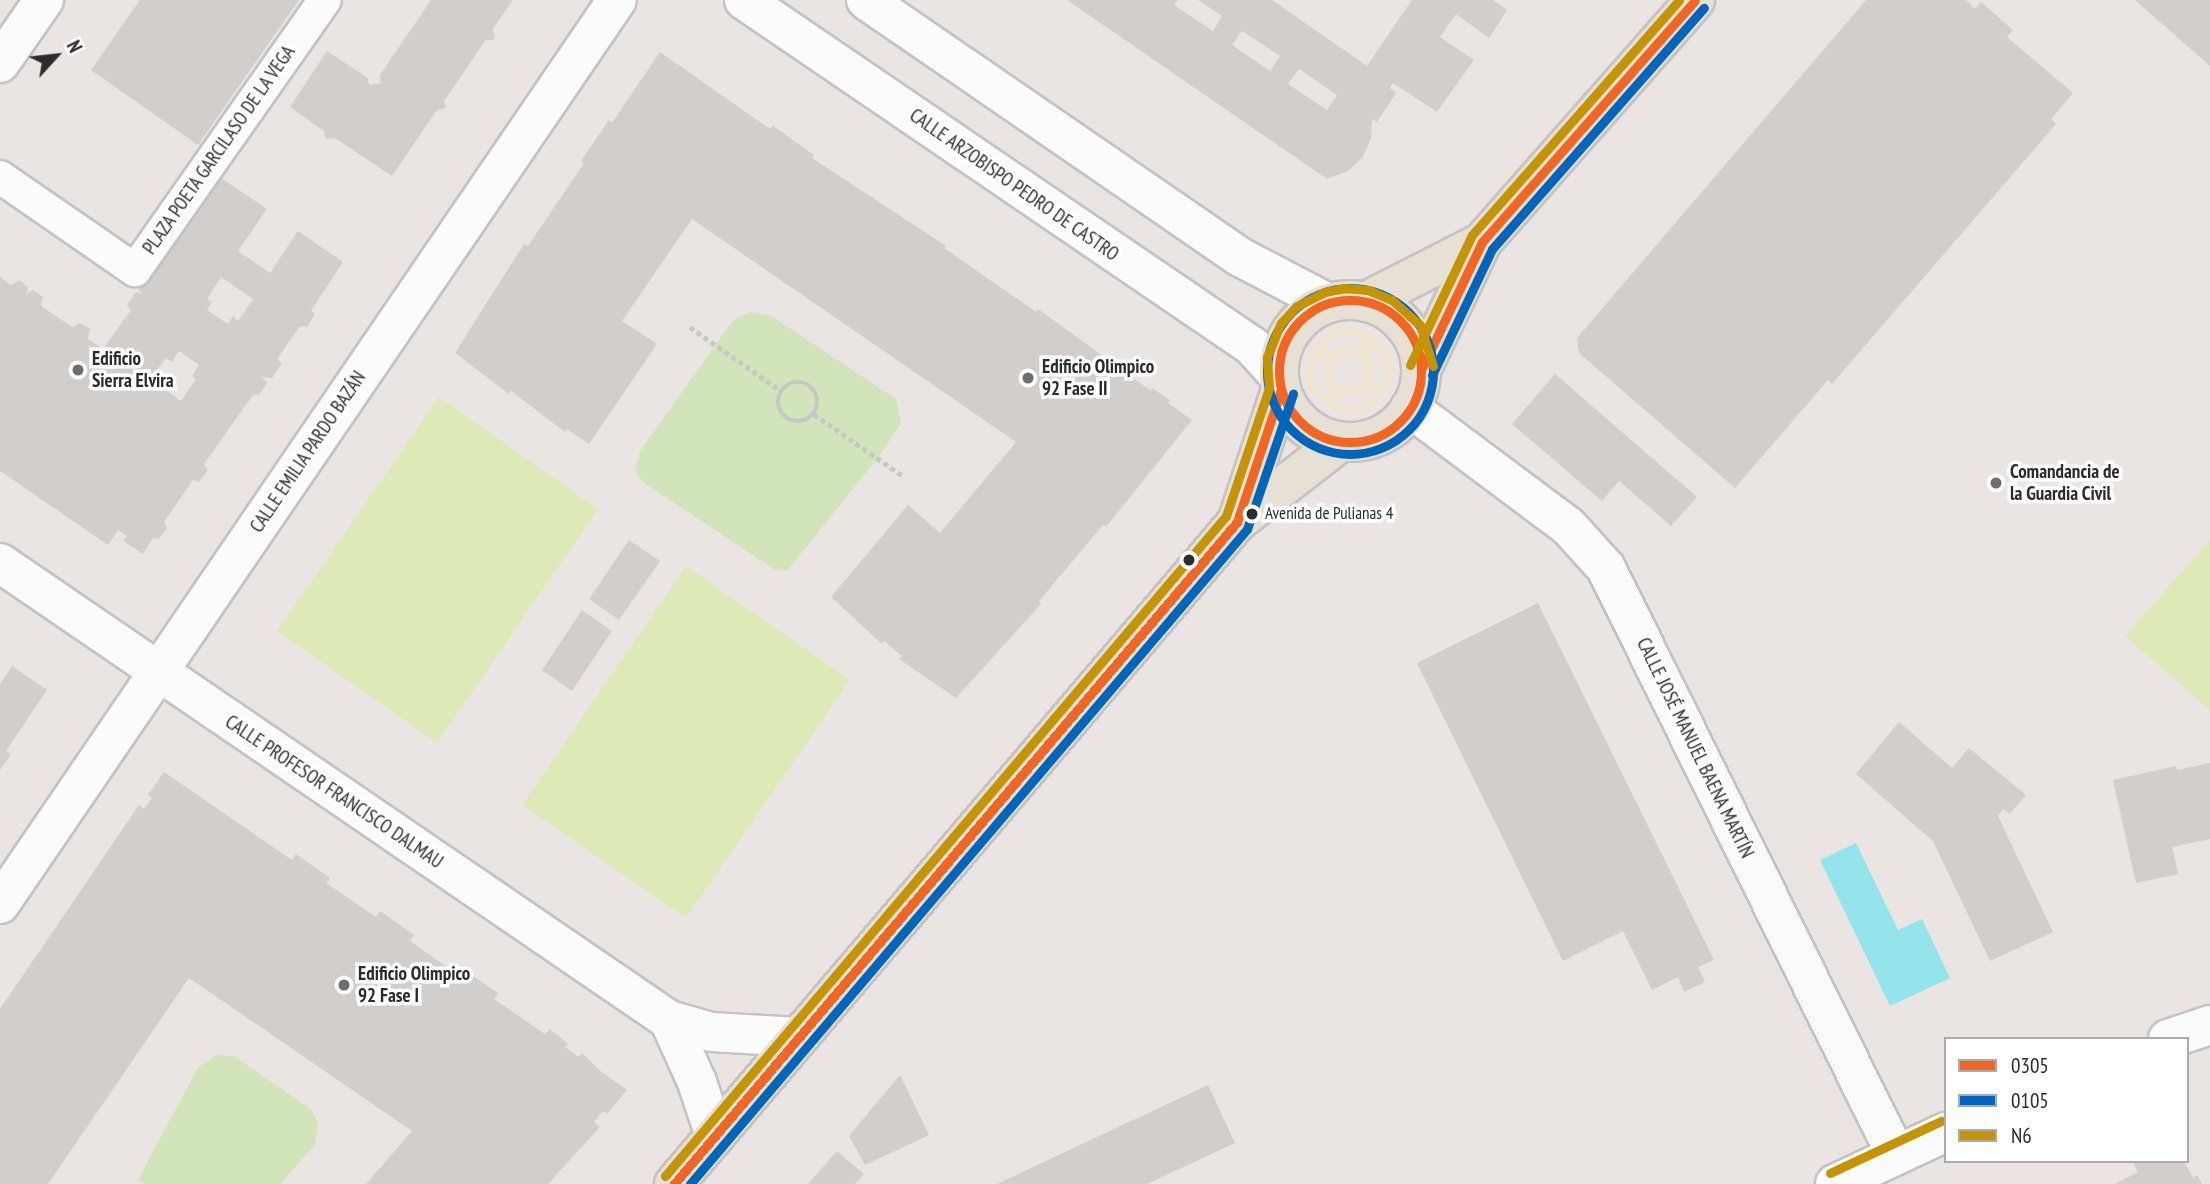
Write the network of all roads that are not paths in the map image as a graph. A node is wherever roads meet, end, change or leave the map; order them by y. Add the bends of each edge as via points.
1 (44, 0) edge
2 (325, 0) edge
3 (617, 0) edge
4 (744, 0) edge
5 (866, 0) edge
6 (1695, 0) edge
7 (0, 63) edge
8 (0, 177) edge
9 (1482, 242) junction
10 (1365, 302) junction
11 (1328, 303) junction
12 (1421, 370) junction
13 (1280, 383) junction
14 (1410, 408) junction
15 (1340, 442) junction
16 (1237, 522) junction
17 (0, 563) edge
18 (158, 672) junction
19 (0, 904) edge
20 (669, 1020) junction
21 (2210, 1025) edge
22 (799, 1037) junction
23 (2174, 1037) edge
24 (1944, 1133) edge
25 (715, 1136) junction
26 (1896, 1155) junction
27 (674, 1184) edge
28 (1835, 1184) edge

1 - 7 main road
2 - 8 street, PLAZA POETA GARCILASO DE LA VEGA via 135,270
3 - 18 main road, CALLE EMILIA PARDO BAZÁN
4 - 13 main road, CALLE ARZOBISPO PEDRO DE CASTRO via 1252,346
5 - 11 main road via 1240,257
6 - 9 main road
9 - 10 main road
9 - 12 main road
10 - 11 main road
10 - 12 main road via 1388,311 1409,331
11 - 13 main road via 1306,314 1292,329 1282,346
12 - 14 main road
13 - 15 main road via 1294,415 1311,431
13 - 16 main road
14 - 15 main road via 1382,435 1362,442
14 - 26 main road, CALLE JOSÉ MANUEL BAENA MARTÍN via 1568,526 1606,568
15 - 16 main road
16 - 22 main road
17 - 18 main road, CALLE PROFESOR FRANCISCO DALMAU
18 - 19 main road, CALLE EMILIA PARDO BAZÁN
18 - 20 main road, CALLE PROFESOR FRANCISCO DALMAU
20 - 22 main road, CALLE PROFESOR FRANCISCO DALMAU via 711,1032
20 - 25 main road
21 - 23 main road
22 - 25 main road
24 - 26 main road
25 - 27 main road
26 - 28 main road

